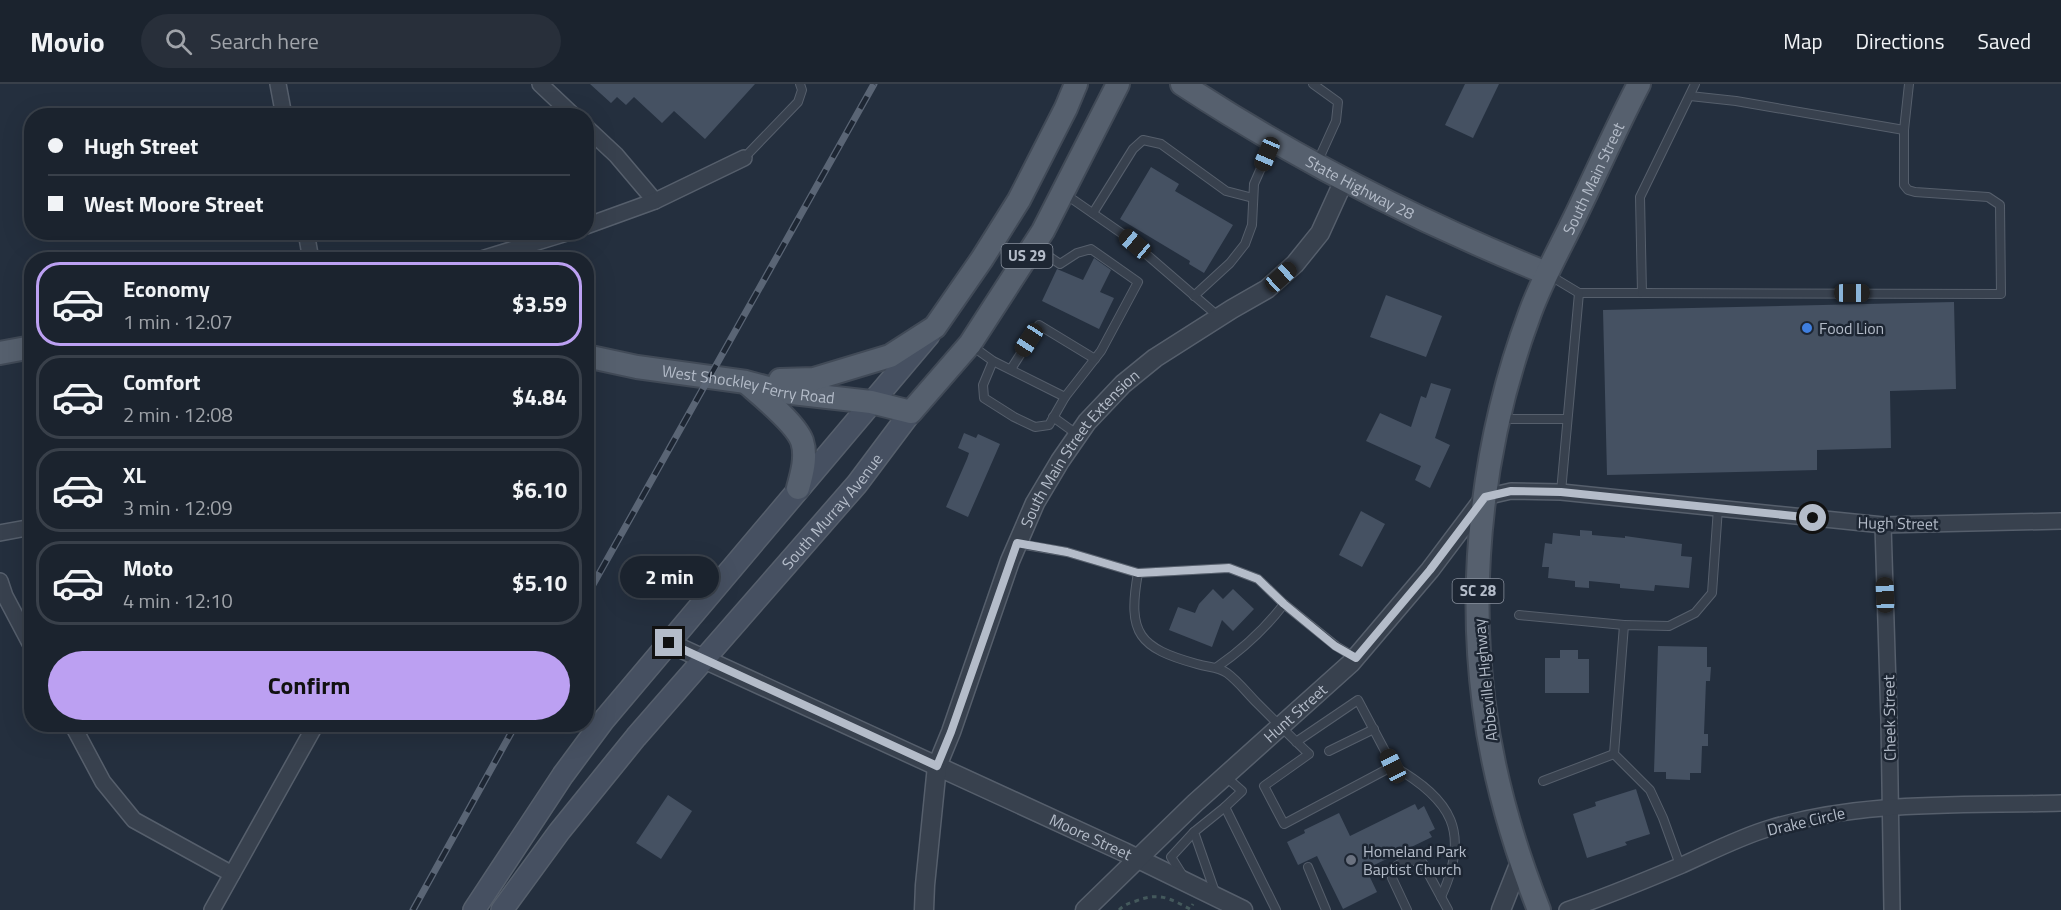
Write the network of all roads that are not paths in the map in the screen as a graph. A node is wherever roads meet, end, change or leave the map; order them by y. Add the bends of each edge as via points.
1 (278, 84) edge
2 (540, 84) edge
3 (800, 84) edge
4 (1076, 84) edge
5 (1118, 84) edge
6 (1182, 84) edge
7 (1312, 84) edge
8 (1639, 84) edge
9 (1695, 84) edge
10 (1909, 84) edge
11 (1690, 96) junction
12 (282, 108) edge
13 (566, 108) edge
14 (1904, 130) junction
15 (594, 134) edge
16 (1274, 140) junction
17 (744, 158) joint
18 (1317, 163) junction
19 (1345, 178) junction
20 (1064, 193) junction
21 (1253, 198) junction
22 (655, 201) junction
23 (1093, 213) junction
24 (594, 223) edge
25 (544, 240) edge
26 (1034, 246) junction
27 (504, 252) edge
28 (1546, 273) junction
29 (1580, 293) junction
30 (1642, 293) junction
31 (1194, 296) junction
32 (1219, 317) junction
33 (935, 327) junction
34 (970, 344) junction
35 (24, 348) edge
36 (0, 353) edge
37 (594, 358) edge
38 (1095, 359) junction
39 (993, 361) junction
40 (1011, 369) junction
41 (746, 382) junction
42 (1065, 397) junction
43 (871, 402) junction
44 (911, 412) junction
45 (1053, 417) junction
46 (1498, 419) junction
47 (1567, 419) junction
48 (1078, 435) junction
49 (798, 488) junction
50 (1561, 492) junction
51 (1485, 497) junction
52 (1718, 508) junction
53 (2061, 521) edge
54 (1883, 525) junction
55 (24, 528) edge
56 (0, 533) edge
57 (1017, 543) junction
58 (1138, 573) junction
59 (0, 581) edge
60 (1284, 604) junction
61 (1519, 615) dead end
62 (1624, 625) junction
63 (24, 632) edge
64 (669, 643) junction
65 (703, 657) junction
66 (1356, 658) junction
67 (1217, 667) junction
68 (1281, 728) junction
69 (1374, 729) junction
70 (76, 732) edge
71 (312, 732) edge
72 (1296, 742) junction
73 (1329, 751) dead end
74 (1614, 754) junction
75 (937, 766) junction
76 (1393, 766) junction
77 (1225, 776) junction
78 (1543, 781) dead end
79 (2061, 803) edge
80 (1225, 807) junction
81 (1890, 807) junction
82 (1194, 832) junction
83 (1137, 858) junction
84 (1520, 862) junction
85 (1680, 865) junction
86 (1308, 867) dead end
87 (232, 874) junction
88 (1202, 890) junction
89 (1441, 897) junction
90 (212, 910) edge
91 (474, 910) edge
92 (502, 910) edge
93 (924, 910) edge
94 (1085, 910) edge
95 (1243, 910) edge
96 (1276, 910) edge
97 (1326, 910) edge
98 (1407, 910) edge
99 (1448, 910) edge
100 (1501, 910) edge
101 (1539, 910) edge
102 (1567, 910) edge
103 (1892, 910) edge

1 - 12 street
2 - 13 street
3 - 17 lane via 798,102
4 - 33 main road, US 29 via 1019,200
5 - 20 main road, South Murray Avenue / US 29
6 - 16 main road, State Highway 28
7 - 18 lane via 1338,102 1336,121
8 - 28 main road, South Main Street
9 - 11 lane
10 - 14 lane
11 - 14 lane
11 - 30 lane via 1640,196
14 - 30 lane via 1904,185 1908,190 1989,197 2000,205 2001,294
15 - 22 street
16 - 18 main road, State Highway 28
16 - 21 lane via 1254,184
17 - 22 street
18 - 19 main road, State Highway 28
19 - 28 main road, State Highway 28
19 - 32 street, South Main Street Extension via 1320,232 1295,264 1268,289
20 - 23 lane
20 - 26 main road, South Murray Avenue / US 29
21 - 23 lane via 1226,191 1161,144 1143,140 1133,149
21 - 31 lane via 1252,225 1245,244
22 - 24 street
23 - 31 lane
25 - 27 street
26 - 34 main road, South Murray Avenue / US 29
26 - 38 lane via 1060,264 1091,249 1138,282
28 - 29 lane
28 - 46 main road, Abbeville Highway / SC 28 via 1522,334
29 - 30 lane
29 - 47 lane
31 - 32 lane
32 - 48 street, South Main Street Extension via 1123,384
33 - 41 main road, US 29 via 890,356 814,379
33 - 43 main road
34 - 39 lane
34 - 44 main road, South Murray Avenue / US 29
35 - 36 main road
37 - 41 main road, West Shockley Ferry Road / US 29
38 - 40 lane via 1039,325
38 - 42 lane
39 - 40 lane
39 - 45 lane via 982,385 984,398 1035,427 1049,425
40 - 42 lane
41 - 43 main road, West Shockley Ferry Road / US 29 via 783,392
41 - 49 main road via 781,413 802,440 804,465
42 - 45 lane
43 - 44 main road, West Shockley Ferry Road / US 29
43 - 49 main road
44 - 65 main road, South Murray Avenue via 857,484
45 - 48 lane
46 - 47 lane
46 - 51 main road, Abbeville Highway / SC 28
47 - 50 lane
48 - 57 street, South Main Street Extension via 1035,503
49 - 64 main road
50 - 51 street, Hugh Street via 1511,491
50 - 52 street, Hugh Street
51 - 66 street, Hunt Street
51 - 84 main road, Abbeville Highway / SC 28 via 1479,563 1479,658 1493,754
52 - 54 street, Hugh Street
52 - 62 lane via 1712,593 1695,613 1669,626
53 - 54 street, Hugh Street
54 - 81 street, Cheek Street
55 - 56 street
57 - 58 lane via 1067,552
57 - 75 street, South Main Street Extension
58 - 60 lane via 1229,568 1258,579
58 - 67 lane via 1133,600 1136,624 1144,640 1159,651
59 - 63 street
60 - 66 lane
60 - 67 lane via 1253,640
61 - 62 lane
62 - 74 lane
64 - 65 street, Moore Street
64 - 91 main road via 563,775
65 - 75 street, Moore Street
65 - 92 main road, South Murray Avenue via 566,824
66 - 68 street, Hunt Street
67 - 68 lane via 1230,675
68 - 72 lane
68 - 77 street, Hunt Street
69 - 72 lane via 1359,700
69 - 73 lane
69 - 76 lane
70 - 87 street via 103,782 134,820
71 - 87 street
72 - 76 lane via 1309,754 1264,786 1284,824
74 - 78 lane
74 - 85 lane via 1650,790
75 - 83 street, Moore Street
75 - 93 street, South Main Street Extension
76 - 89 lane via 1434,794 1449,814 1455,839 1450,877
77 - 80 lane via 1242,791
77 - 83 street, Hunt Street
79 - 81 street, Drake Circle
80 - 82 lane
80 - 96 lane
81 - 85 street, Drake Circle via 1770,828
81 - 103 street, Cheek Street
82 - 88 lane
82 - 88 lane via 1171,857
83 - 88 street, Moore Street
83 - 94 street, Hunt Street
84 - 100 street
84 - 101 main road, Abbeville Highway / SC 28
85 - 102 street, Drake Circle
86 - 97 lane
87 - 90 street
88 - 95 street, Moore Street
89 - 98 lane via 1421,860 1403,862 1394,868 1392,878
89 - 99 lane

